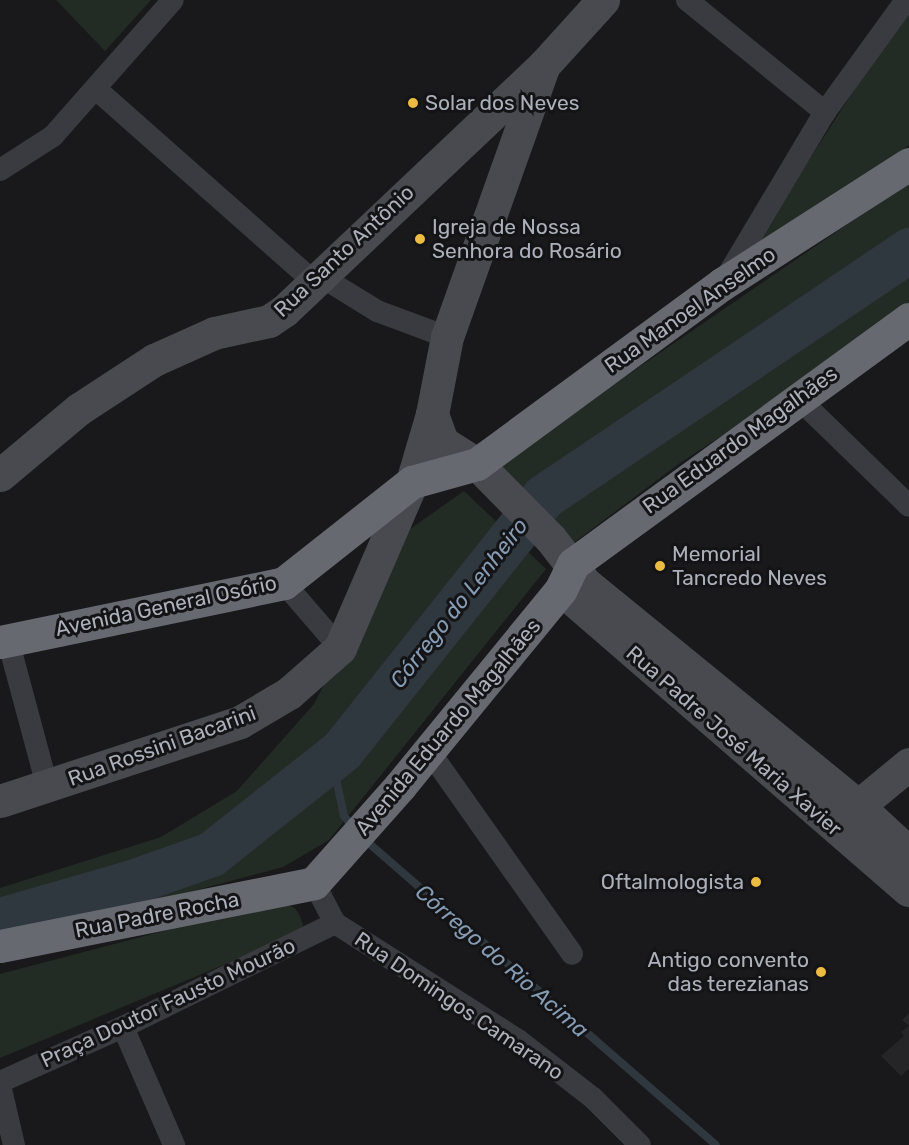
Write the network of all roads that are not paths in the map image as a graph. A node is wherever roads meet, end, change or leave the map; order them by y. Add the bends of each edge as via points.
1 (173, 0) edge
2 (603, 0) edge
3 (687, 0) edge
4 (906, 0) edge
5 (544, 65) junction
6 (96, 89) junction
7 (825, 112) junction
8 (909, 164) edge
9 (0, 170) edge
10 (312, 280) junction
11 (722, 284) junction
12 (909, 319) edge
13 (447, 337) junction
14 (797, 397) junction
15 (432, 414) junction
16 (477, 464) junction
17 (0, 475) edge
18 (412, 482) junction
19 (909, 506) edge
20 (567, 577) junction
21 (284, 583) junction
22 (4, 641) edge
23 (340, 648) junction
24 (429, 751) junction
25 (909, 765) edge
26 (47, 786) junction
27 (0, 801) edge
28 (845, 816) junction
29 (909, 853) edge
30 (314, 883) junction
31 (909, 890) edge
32 (335, 923) junction
33 (0, 946) edge
34 (572, 954) dead end
35 (123, 1027) junction
36 (0, 1083) edge
37 (14, 1145) edge
38 (174, 1145) edge
39 (640, 1145) edge

1 - 6 street
2 - 5 main road, Rua Santo Antônio
3 - 7 street
4 - 7 street
5 - 10 main road, Rua Santo Antônio
5 - 13 main road, Rua Rossini Bacarini
6 - 9 street via 53,136
6 - 10 street
7 - 11 street
8 - 11 highway, Rua Manoel Anselmo
10 - 13 street via 326,279 377,311
10 - 17 main road, Rua Santo Antônio via 269,321 214,333 154,360 79,409
11 - 16 highway, Rua Manoel Anselmo
12 - 14 highway, Rua Eduardo Magalhães
13 - 15 main road, Rua Rossini Bacarini
14 - 19 street
14 - 20 highway, Rua Eduardo Magalhães
15 - 16 main road, Rua Padre José Maria Xavier via 442,442
15 - 18 main road, Rua Rossini Bacarini
16 - 18 highway, Avenida General Osório
16 - 20 main road, Rua Padre José Maria Xavier via 551,539
18 - 21 highway, Avenida General Osório
18 - 23 main road, Rua Rossini Bacarini
20 - 24 highway, Avenida Eduardo Magalhães
20 - 28 main road, Rua Padre José Maria Xavier via 585,583
21 - 22 highway, Avenida General Osório
21 - 23 street
22 - 26 street
23 - 26 main road, Rua Rossini Bacarini via 289,693 240,722
24 - 30 highway, Avenida Eduardo Magalhães
24 - 34 street
25 - 28 main road
26 - 27 main road, Rua Rossini Bacarini
28 - 29 main road, Rua Padre José Maria Xavier
28 - 31 main road, Rua Padre José Maria Xavier
30 - 32 street, Rua Domingos Camarano
30 - 33 highway, Rua Padre Rocha
32 - 35 street, Praça Doutor Fausto Mourão
32 - 39 street, Rua Domingos Camarano via 518,1040 593,1098
35 - 36 street, Praça Doutor Fausto Mourão
35 - 38 street
36 - 37 street

